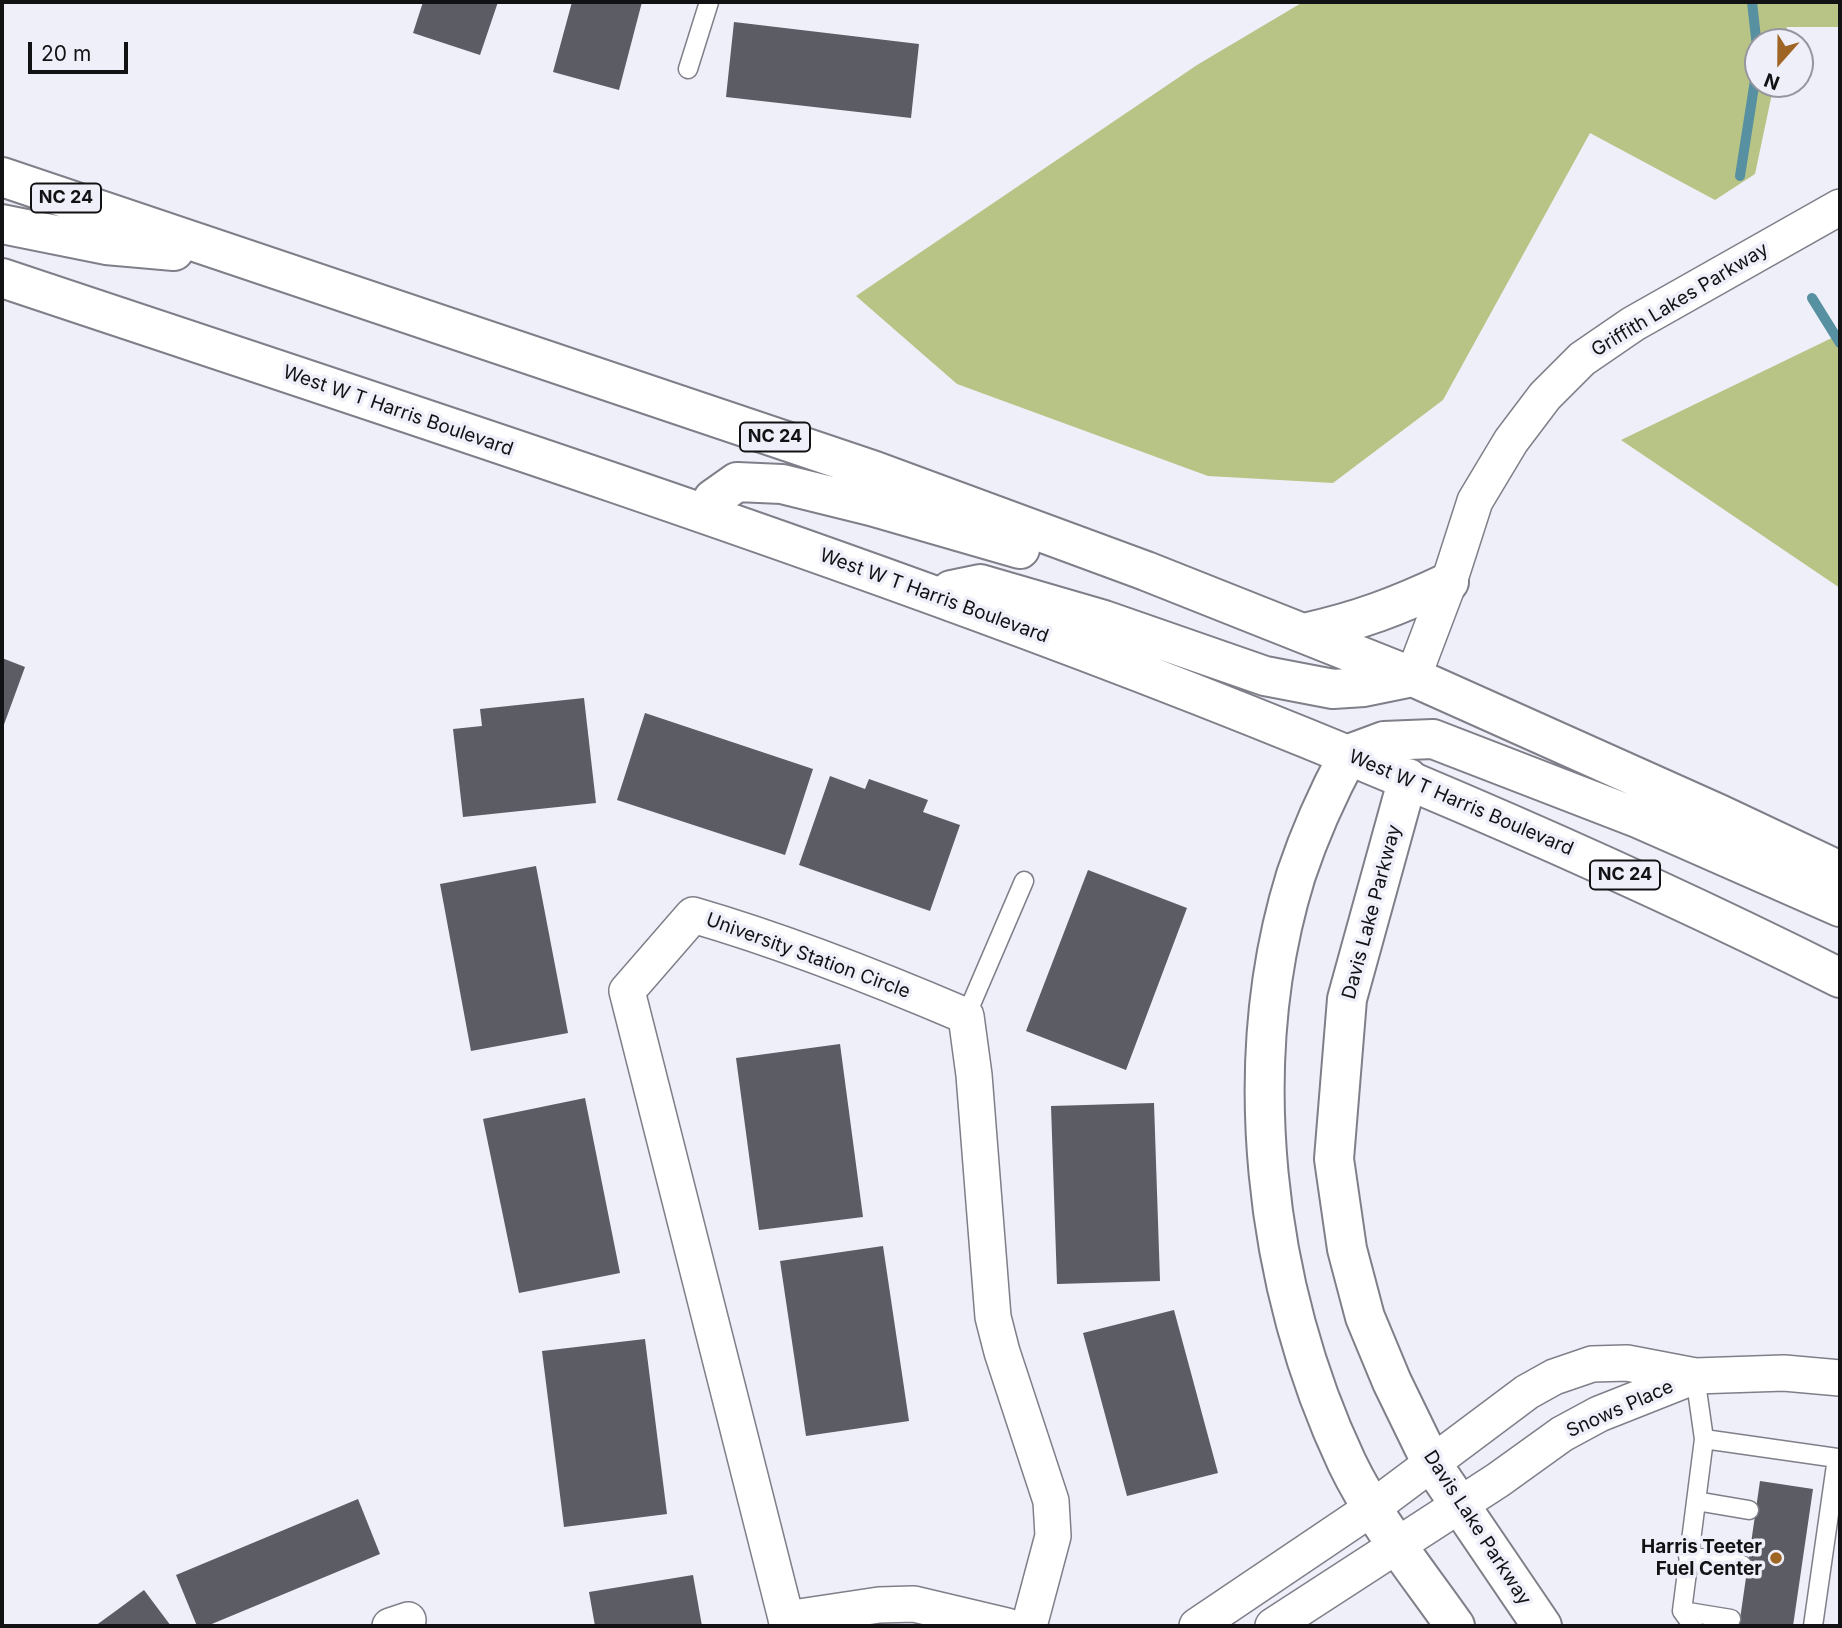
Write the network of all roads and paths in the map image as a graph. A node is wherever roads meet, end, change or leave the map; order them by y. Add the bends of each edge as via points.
1 (709, 2) edge
2 (688, 69) dead end
3 (2, 177) edge
4 (1840, 207) edge
5 (2, 225) edge
6 (236, 256) junction
7 (2, 278) edge
8 (709, 515) junction
9 (1146, 571) junction
10 (1449, 582) junction
11 (932, 594) junction
12 (1304, 633) junction
13 (1413, 677) junction
14 (1349, 754) junction
15 (1408, 778) junction
16 (1840, 872) edge
17 (1024, 881) dead end
18 (1840, 907) edge
19 (1698, 910) junction
20 (1840, 950) edge
21 (1840, 978) edge
22 (966, 1016) junction
23 (1695, 1376) junction
24 (1840, 1378) edge
25 (1704, 1439) junction
26 (1432, 1464) junction
27 (1696, 1501) junction
28 (1460, 1505) junction
29 (1372, 1508) junction
30 (1749, 1510) dead end
31 (1398, 1545) junction
32 (1688, 1556) junction
33 (1742, 1565) dead end
34 (1682, 1611) junction
35 (1731, 1619) dead end
36 (964, 1621) edge
37 (787, 1622) edge
38 (1007, 1626) edge
39 (1029, 1626) edge
40 (1197, 1626) edge
41 (1273, 1626) edge
42 (1455, 1626) edge
43 (1542, 1626) edge
44 (1693, 1626) edge
45 (1813, 1626) edge

1 - 2 lane
3 - 6 main road, NC 24
4 - 10 street, Griffith Lakes Parkway via 1633,324 1582,359 1511,440 1475,501
5 - 6 main road via 106,245
6 - 9 main road, NC 24 via 875,471
7 - 8 main road, West W T Harris Boulevard / NC 24
8 - 9 main road via 713,499 737,482 782,484 1055,559
8 - 11 main road, West W T Harris Boulevard / NC 24
9 - 12 main road, NC 24
10 - 12 main road via 1348,624
10 - 13 street, Griffith Lakes Parkway
11 - 13 main road via 979,584 1104,620 1265,676 1333,689
11 - 14 main road, West W T Harris Boulevard / NC 24
12 - 13 main road, NC 24
13 - 16 main road, NC 24
14 - 15 main road, West W T Harris Boulevard / NC 24
14 - 18 main road via 1384,741 1433,739 1640,819
14 - 29 main road via 1327,794 1296,876 1278,953 1266,1042 1265,1123 1276,1233 1292,1311 1317,1391
15 - 19 main road, West W T Harris Boulevard / NC 24
15 - 26 main road, Davis Lake Parkway via 1347,999 1334,1159 1347,1249 1366,1317
17 - 22 lane
19 - 20 main road via 1776,918
19 - 21 main road, West W T Harris Boulevard / NC 24
22 - 37 street, University Station Circle via 750,932 692,915 627,991
22 - 39 street via 993,1317 1051,1501 1053,1536
23 - 24 street via 1784,1373
23 - 25 lane
23 - 26 street, Snows Place via 1627,1363 1592,1364 1527,1392
23 - 28 street, Snows Place via 1571,1429
25 - 27 lane
25 - 45 lane via 1837,1458 1819,1522 1811,1577
26 - 28 main road, Davis Lake Parkway
26 - 29 street, Snows Place
27 - 30 lane
27 - 32 lane
28 - 31 street, Snows Place
28 - 43 main road, Davis Lake Parkway
29 - 31 main road
29 - 40 street, Snows Place
31 - 41 street, Snows Place
31 - 42 main road
32 - 33 lane
32 - 34 lane
34 - 35 lane
34 - 44 lane
36 - 37 street via 914,1604 879,1605
36 - 38 street

